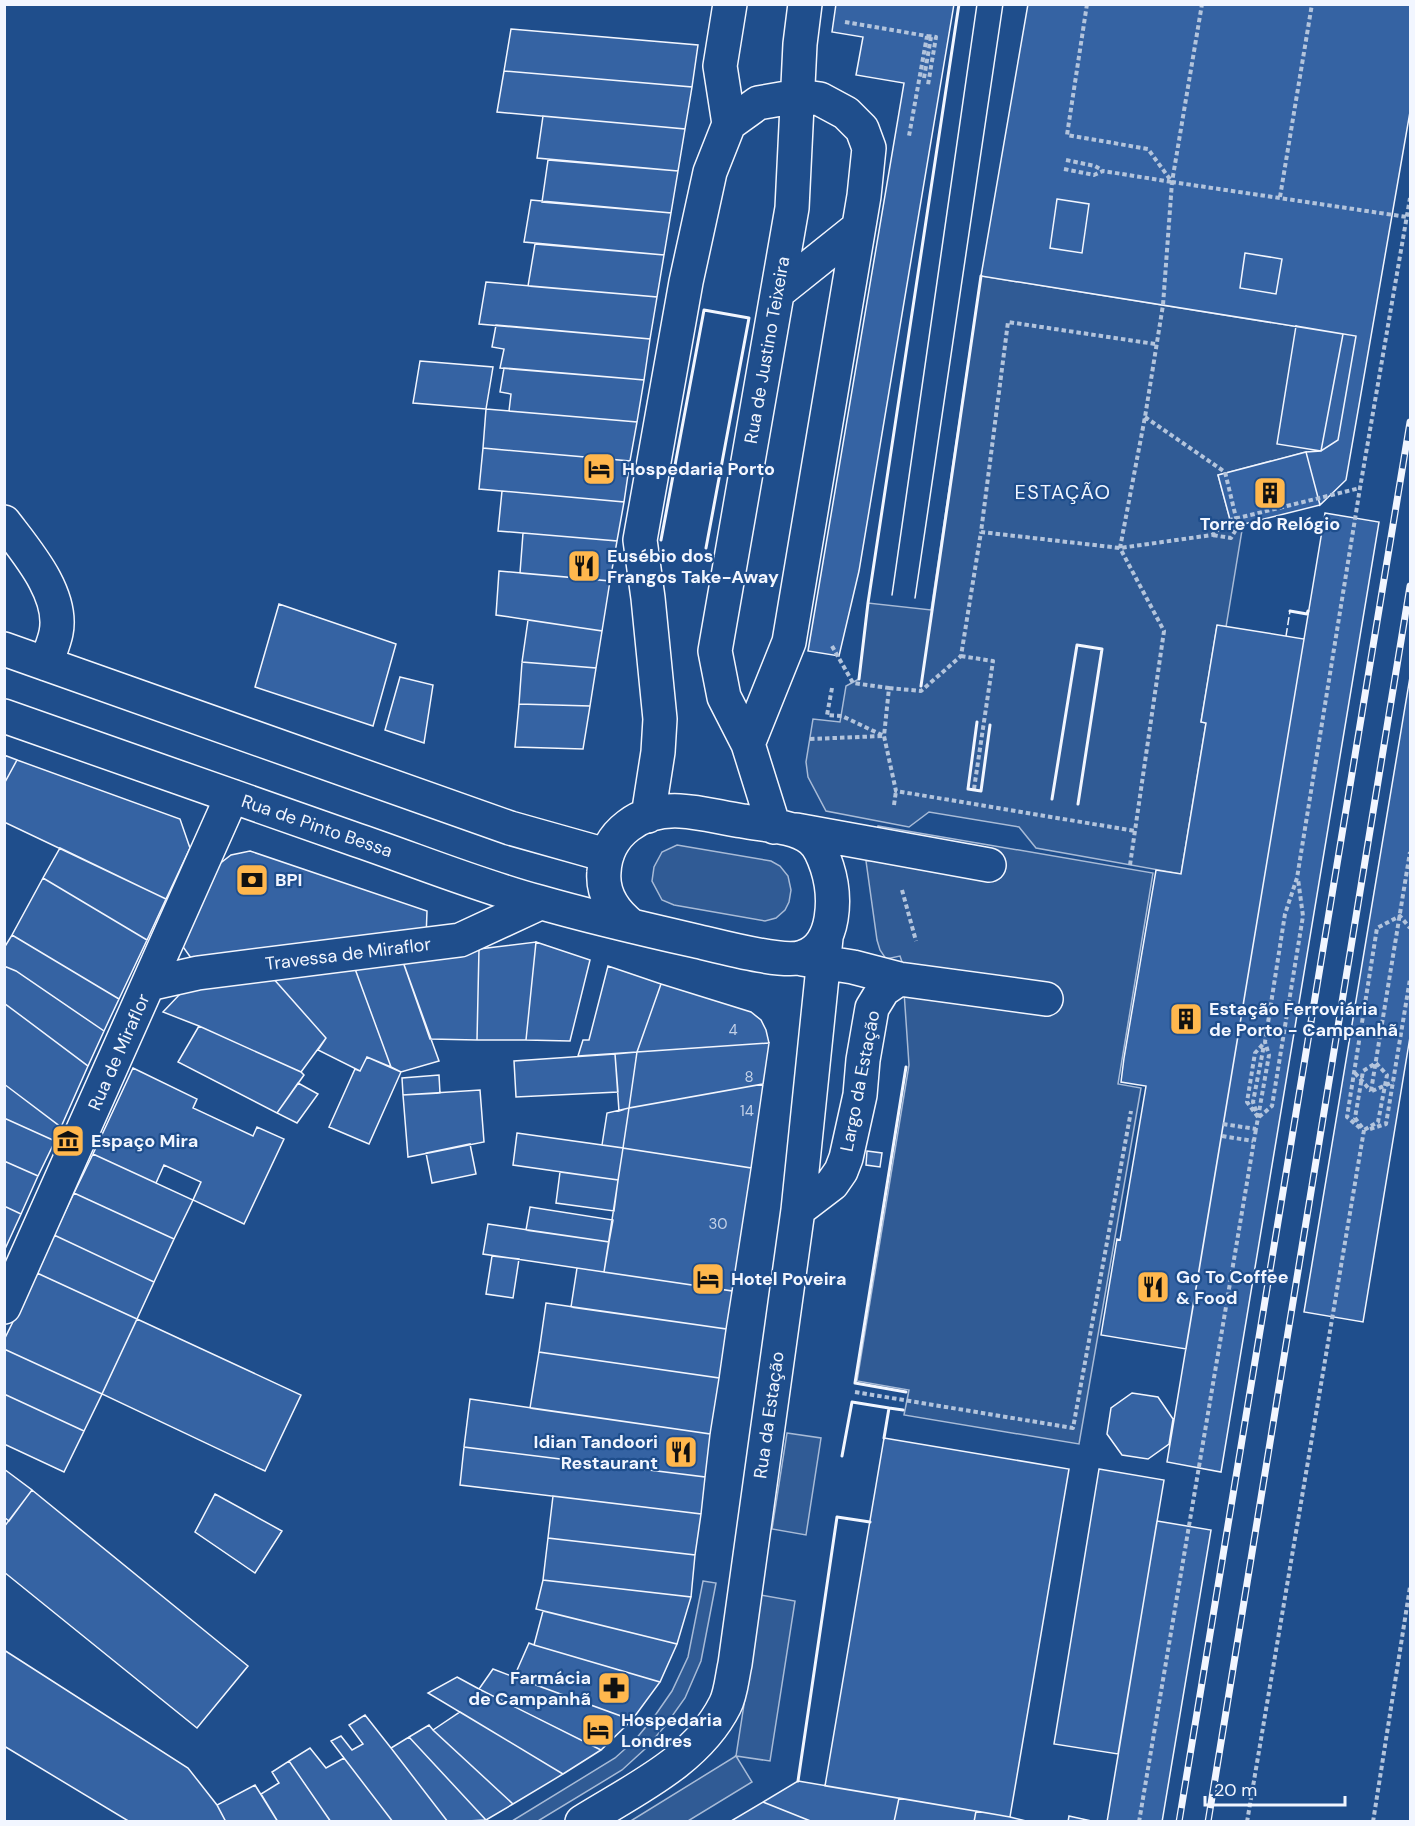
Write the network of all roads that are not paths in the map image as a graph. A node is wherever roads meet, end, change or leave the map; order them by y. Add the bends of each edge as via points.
1 (729, 4) edge
2 (805, 4) edge
3 (798, 96) junction
4 (729, 124) junction
5 (858, 228) junction
6 (778, 292) junction
7 (4, 522) edge
8 (4, 649) edge
9 (46, 664) junction
10 (4, 716) edge
11 (748, 744) junction
12 (232, 796) junction
13 (648, 816) junction
14 (781, 828) junction
15 (606, 855) junction
16 (989, 865) dead end
17 (540, 903) junction
18 (633, 926) junction
19 (817, 953) junction
20 (899, 979) junction
21 (149, 984) junction
22 (1046, 999) dead end
23 (798, 1210) junction
24 (4, 1306) edge
25 (582, 1821) edge

1 - 4 street via 720,66
2 - 3 street, Rua de Justino Teixeira
3 - 4 street via 758,103
3 - 5 street via 820,99 846,113 862,129 869,148
3 - 6 street, Rua de Justino Teixeira via 792,208
4 - 13 street via 710,172 686,282 640,540 660,719
5 - 6 street
5 - 11 street via 789,642
6 - 11 street, Rua de Justino Teixeira via 715,651 724,697
7 - 9 street via 38,569 53,598 56,632
8 - 9 street
9 - 15 street via 510,828
10 - 12 street, Rua de Pinto Bessa
11 - 14 street, Rua de Justino Teixeira
12 - 17 street, Rua de Pinto Bessa
12 - 21 street, Rua de Miraflor
13 - 14 street via 682,811
13 - 15 street via 621,831
14 - 16 street
14 - 19 street via 811,839 828,870 832,897
15 - 18 street via 607,893 620,917
17 - 18 street, Rua de Pinto Bessa
17 - 21 street, Travessa de Miraflor via 460,940 198,973
18 - 19 street, Rua de Pinto Bessa via 760,956
19 - 20 street
19 - 23 street, Rua da Estação
20 - 22 street
20 - 23 street, Largo da Estação via 883,990 872,1008 860,1095 841,1171 832,1184
21 - 24 street, Rua de Miraflor
23 - 25 street, Rua da Estação via 735,1664 726,1704 705,1734 676,1762

